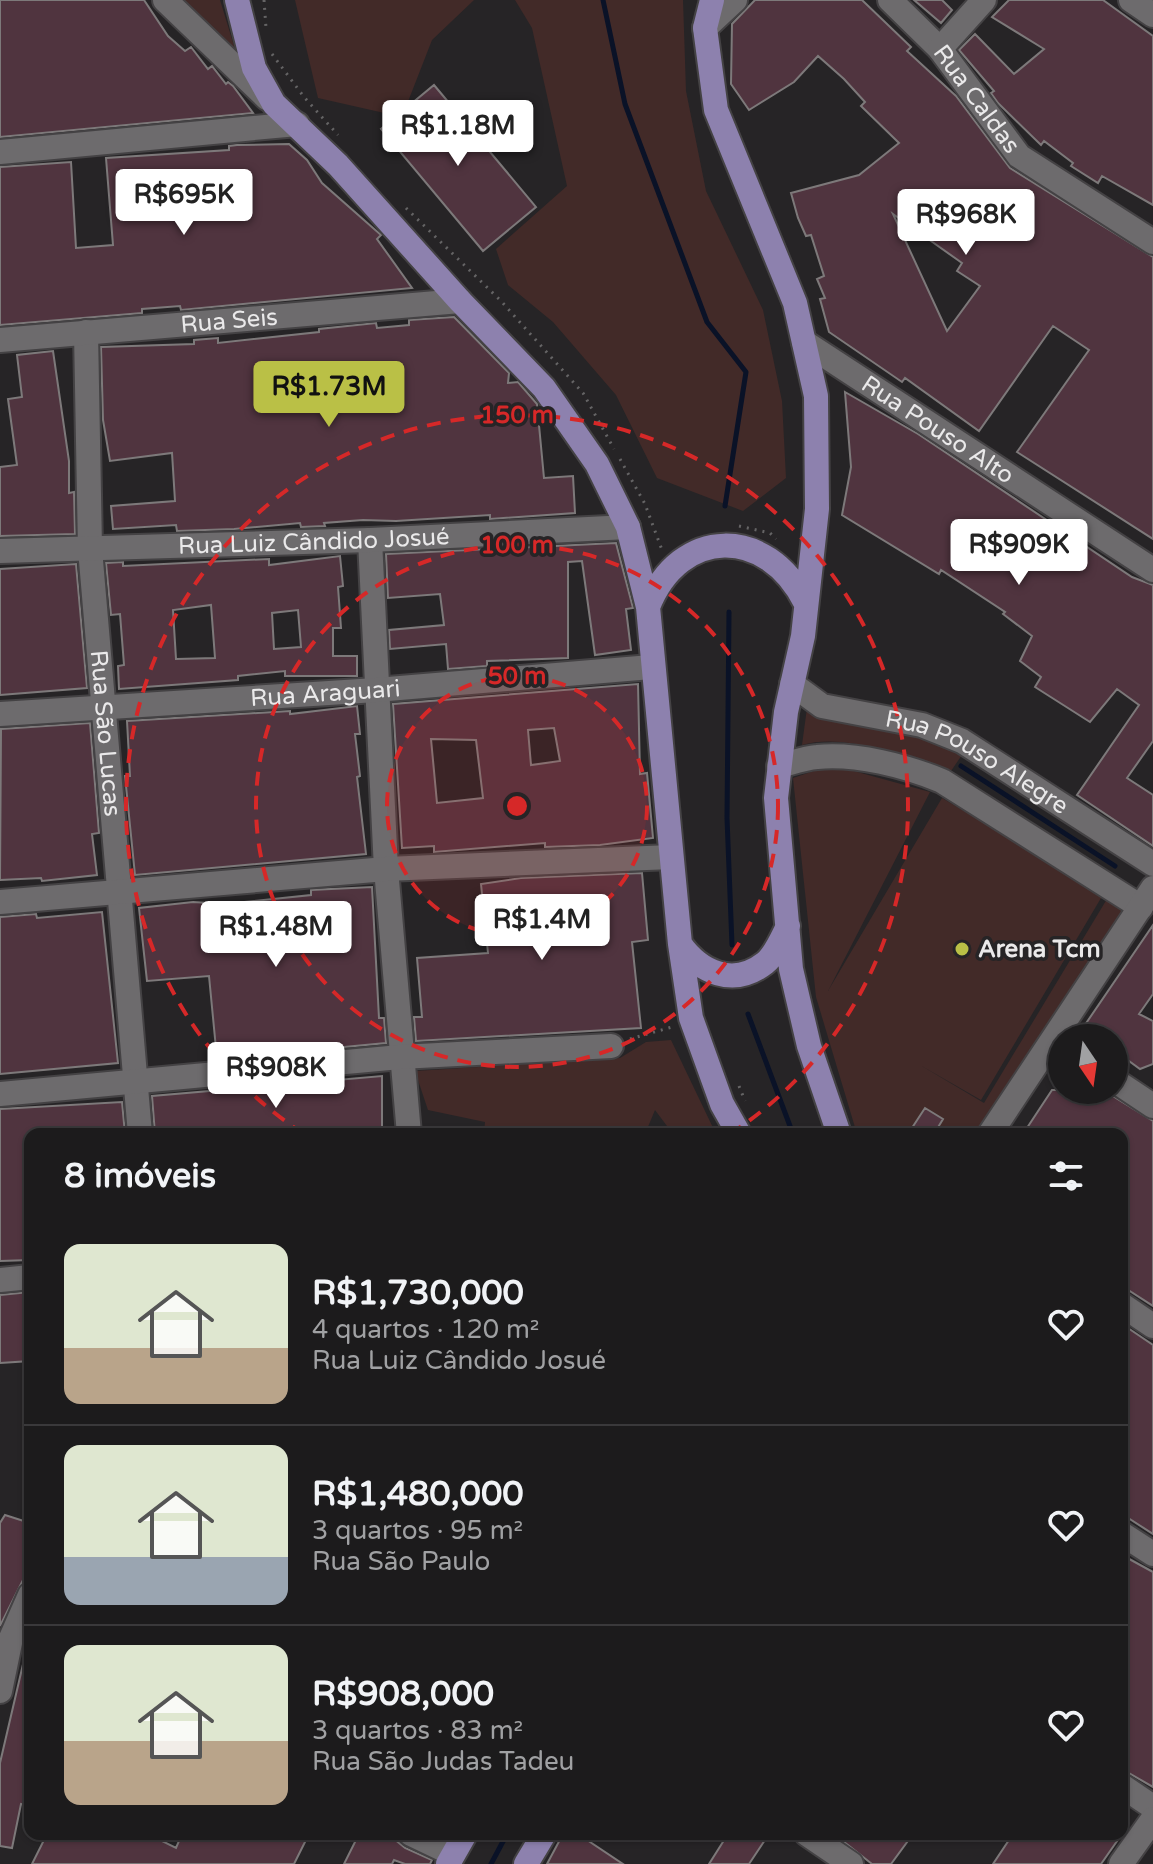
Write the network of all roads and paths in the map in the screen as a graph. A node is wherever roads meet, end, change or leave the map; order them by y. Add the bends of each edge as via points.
1 (165, 0) edge
2 (237, 0) edge
3 (264, 0) edge
4 (712, 0) edge
5 (735, 0) edge
6 (890, 0) edge
7 (984, 0) edge
8 (1131, 0) edge
9 (1153, 15) edge
10 (705, 28) junction
11 (267, 37) dead end
12 (269, 49) dead end
13 (940, 49) junction
14 (274, 104) junction
15 (297, 124) junction
16 (343, 140) dead end
17 (0, 152) edge
18 (402, 203) dead end
19 (1153, 242) edge
20 (460, 301) junction
21 (86, 332) junction
22 (0, 340) edge
23 (804, 342) junction
24 (628, 527) junction
25 (730, 528) dead end
26 (370, 540) junction
27 (779, 542) dead end
28 (90, 549) junction
29 (0, 551) edge
30 (664, 555) dead end
31 (1153, 570) edge
32 (805, 602) junction
33 (648, 607) junction
34 (651, 667) junction
35 (792, 684) junction
36 (376, 690) junction
37 (106, 706) junction
38 (0, 714) edge
39 (779, 766) junction
40 (671, 857) junction
41 (1153, 864) edge
42 (386, 869) junction
43 (120, 893) junction
44 (1149, 895) edge
45 (0, 902) edge
46 (788, 926) junction
47 (680, 944) junction
48 (692, 1021) junction
49 (1069, 1024) edge
50 (611, 1046) joint
51 (1048, 1055) edge
52 (400, 1057) junction
53 (137, 1082) junction
54 (738, 1084) dead end
55 (1133, 1084) edge
56 (0, 1094) edge
57 (1153, 1106) edge
58 (749, 1109) dead end
59 (140, 1128) edge
60 (408, 1128) edge
61 (736, 1128) edge
62 (837, 1128) edge
63 (994, 1128) edge
64 (24, 1278) edge
65 (0, 1280) edge
66 (1128, 1309) edge
67 (1153, 1326) edge
68 (1128, 1538) edge
69 (1153, 1554) edge
70 (24, 1612) edge
71 (14, 1639) edge
72 (0, 1691) edge
73 (1128, 1790) edge
74 (1153, 1807) edge
75 (1153, 1819) edge
76 (434, 1840) edge
77 (540, 1840) edge
78 (816, 1840) edge
79 (457, 1846) edge
80 (526, 1864) edge
81 (851, 1864) edge
82 (1121, 1864) edge

1 - 14 street
2 - 14 main road via 254,68
3 - 11 path
4 - 10 main road
5 - 10 street
6 - 13 street, Rua Caldas
7 - 13 street
8 - 9 street
10 - 23 main road via 716,110 795,303
12 - 16 path
13 - 19 street, Rua Caldas via 1019,156
14 - 15 main road
15 - 17 street
15 - 20 main road
18 - 30 path via 501,301 583,393 645,504
20 - 21 street, Rua Seis
20 - 24 main road via 544,388 597,464
21 - 22 street, Rua Seis
21 - 28 street, Rua São Lucas
23 - 31 street, Rua Pouso Alto
23 - 32 main road via 816,396 817,509
24 - 26 street, Rua Luiz Cândido Josué
24 - 33 main road
25 - 27 path via 745,525 770,533
26 - 28 street, Rua Luiz Cândido Josué
26 - 36 street
28 - 29 street, Rua Luiz Cândido Josué
28 - 37 street, Rua São Lucas
32 - 33 main road via 780,564 760,552 713,546 671,567 656,585
32 - 35 main road
33 - 34 main road
34 - 36 street, Rua Araguari
34 - 40 main road
35 - 39 main road
35 - 41 street, Rua Pouso Alegre via 822,706 922,725 962,741
36 - 37 street, Rua Araguari
36 - 42 street
37 - 38 street, Rua Araguari
37 - 43 street, Rua São Lucas
39 - 44 street, Rua Pouso Alegre via 816,757 851,758 921,772
39 - 46 main road via 776,798
40 - 42 street
40 - 47 main road
42 - 43 street
42 - 52 street
43 - 45 street
43 - 53 street, Rua São Lucas
44 - 49 street
46 - 47 main road via 767,962 727,977 693,962
46 - 62 main road via 791,969 809,1046
47 - 48 main road
48 - 50 path
48 - 61 main road
50 - 52 street
51 - 63 street
52 - 53 street
52 - 60 street
53 - 56 street
53 - 59 street, Rua São Lucas
54 - 58 path
55 - 57 street
64 - 65 street
66 - 67 street
68 - 69 street
70 - 71 street
71 - 72 street
73 - 74 street
75 - 82 street
76 - 79 street
77 - 80 main road
78 - 81 street

